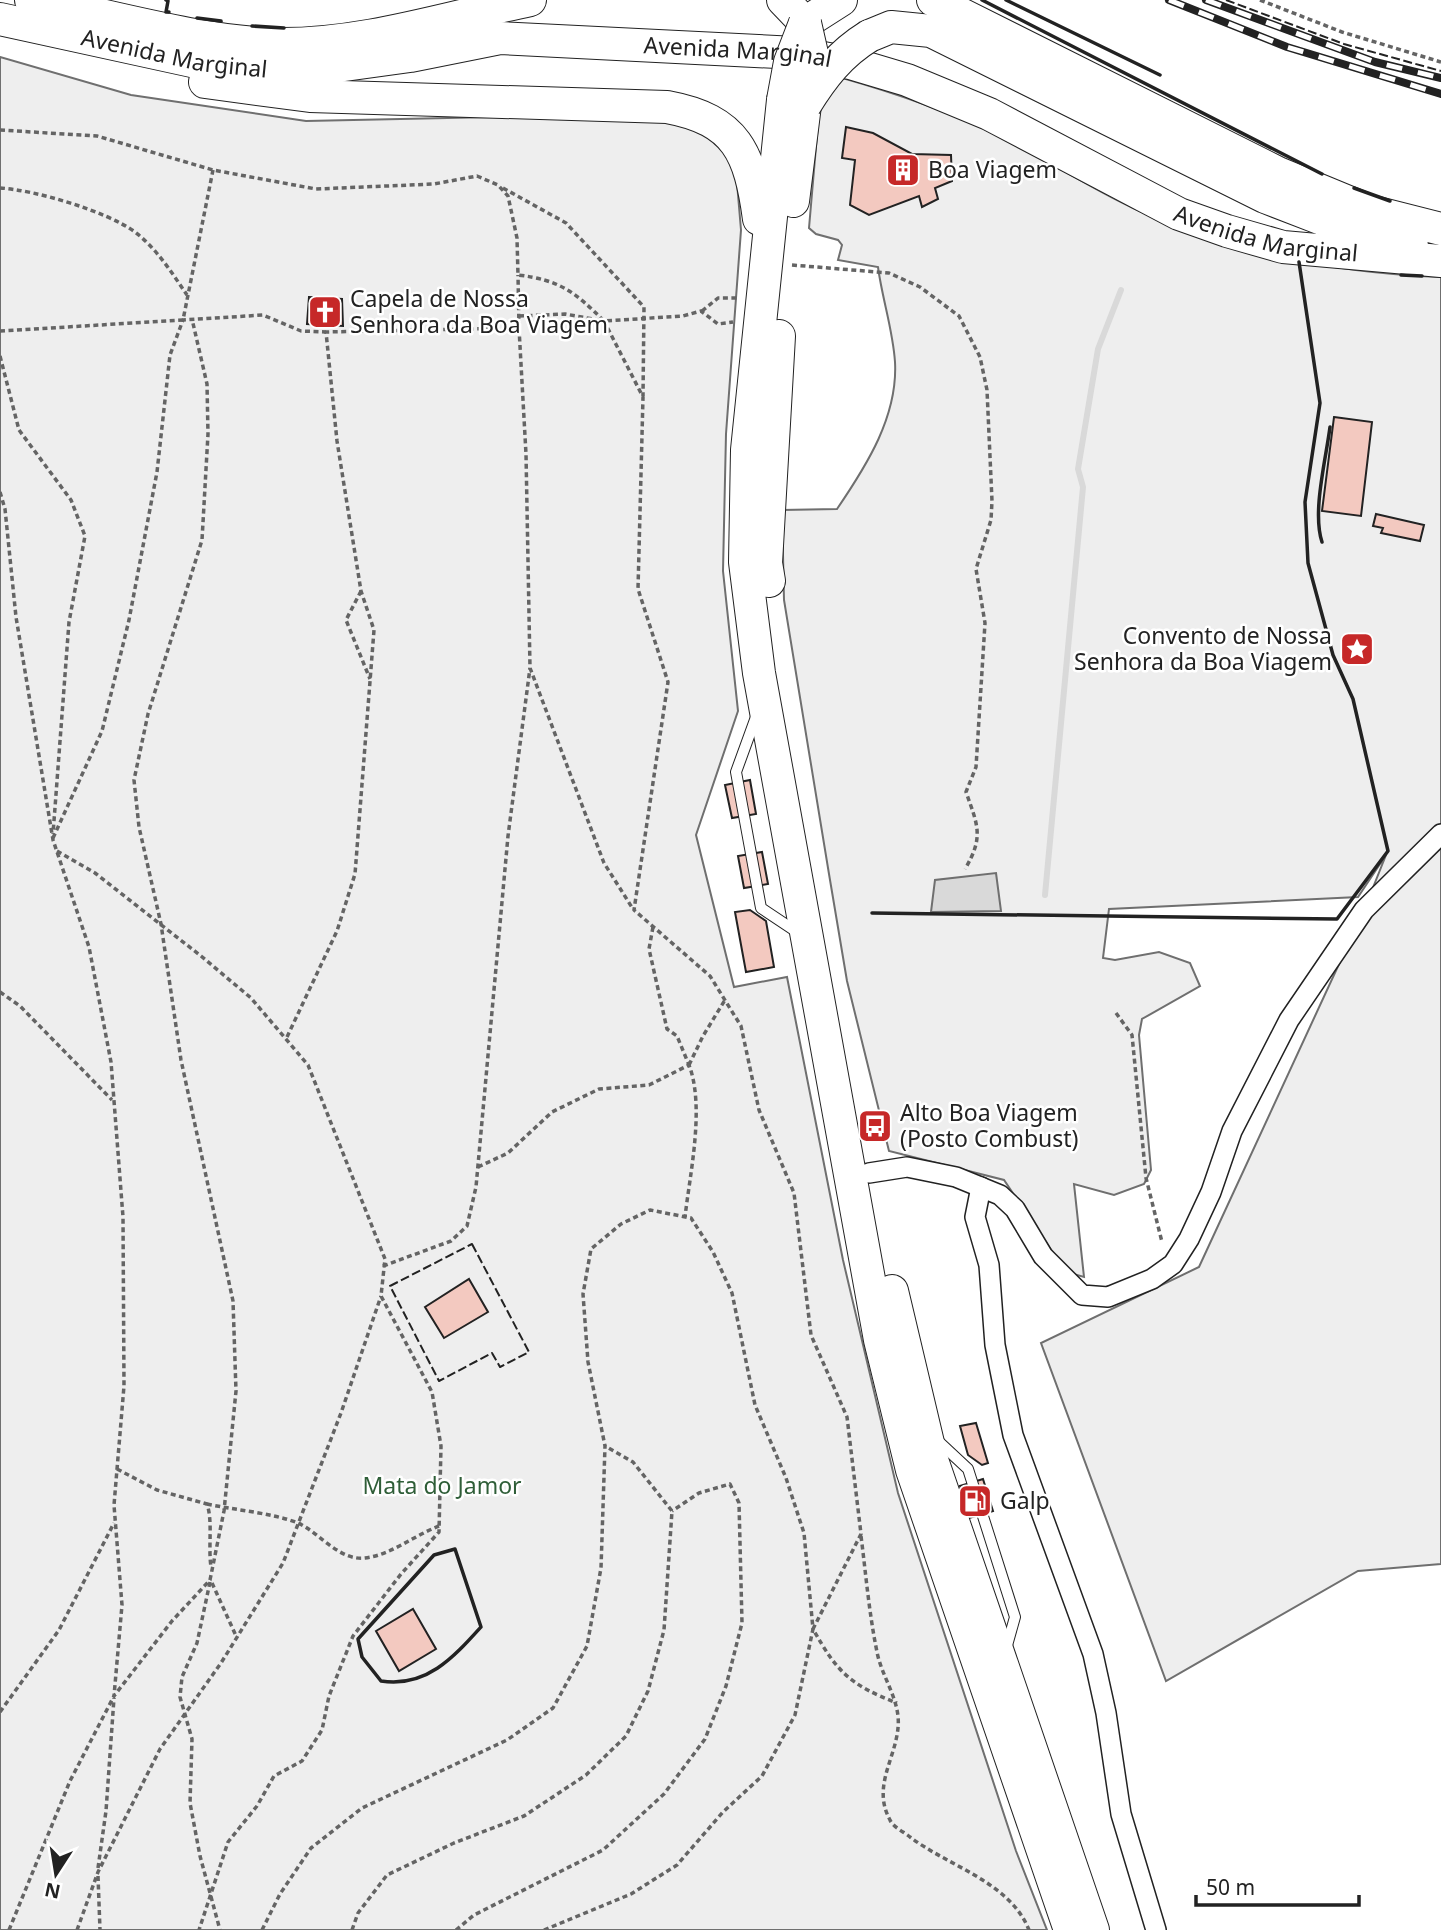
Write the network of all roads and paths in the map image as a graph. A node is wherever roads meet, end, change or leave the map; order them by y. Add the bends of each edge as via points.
1 (31, 0) edge
2 (530, 0) edge
3 (841, 0) edge
4 (1260, 0) edge
5 (931, 2) edge
6 (799, 13) edge
7 (0, 19) edge
8 (0, 32) edge
9 (1441, 62) edge
10 (794, 103) junction
11 (0, 130) edge
12 (213, 170) junction
13 (498, 185) junction
14 (0, 188) edge
15 (1441, 229) edge
16 (1441, 250) edge
17 (1441, 261) edge
18 (775, 263) junction
19 (518, 275) junction
20 (188, 297) junction
21 (760, 308) junction
22 (701, 311) junction
23 (519, 316) junction
24 (192, 319) junction
25 (646, 319) junction
26 (183, 320) junction
27 (604, 321) junction
28 (519, 328) junction
29 (0, 331) edge
30 (326, 332) junction
31 (0, 356) edge
32 (643, 397) junction
33 (0, 492) edge
34 (361, 591) junction
35 (530, 668) junction
36 (371, 681) junction
37 (1441, 834) edge
38 (53, 839) junction
39 (57, 851) junction
40 (965, 869) dead end
41 (634, 910) junction
42 (162, 925) junction
43 (653, 927) junction
44 (0, 992) edge
45 (725, 1000) junction
46 (1116, 1013) dead end
47 (287, 1037) junction
48 (689, 1065) junction
49 (114, 1102) junction
50 (477, 1168) junction
51 (869, 1173) junction
52 (981, 1187) junction
53 (685, 1217) junction
54 (1172, 1264) junction
55 (383, 1266) junction
56 (381, 1296) junction
57 (605, 1446) junction
58 (117, 1469) junction
59 (207, 1504) junction
60 (225, 1508) junction
61 (672, 1511) junction
62 (115, 1521) junction
63 (298, 1523) junction
64 (439, 1526) junction
65 (861, 1534) junction
66 (212, 1573) junction
67 (210, 1580) junction
68 (813, 1629) junction
69 (237, 1638) junction
70 (114, 1696) junction
71 (897, 1703) junction
72 (0, 1712) edge
73 (185, 1714) junction
74 (97, 1872) junction
75 (211, 1899) junction
76 (9, 1930) edge
77 (77, 1930) edge
78 (100, 1930) edge
79 (199, 1930) edge
80 (220, 1930) edge
81 (262, 1930) edge
82 (352, 1930) edge
83 (456, 1930) edge
84 (544, 1930) edge
85 (1029, 1930) edge
86 (1070, 1930) edge
87 (1093, 1930) edge
88 (1156, 1930) edge

1 - 2 main road, Avenida Marginal via 272,44 336,41
3 - 6 main road
4 - 9 path via 1342,32
5 - 15 main road, Avenida Marginal via 1278,173 1370,211
6 - 10 main road, bridge via 815,67
7 - 17 main road, Avenida Marginal via 201,63 270,70 385,60 500,38 796,53 850,63 919,85 989,114 1179,214 1227,231 1283,247
8 - 18 main road, Avenida Marginal via 145,72 247,90 667,107 696,113 724,128 740,149 754,180
10 - 16 main road, bridge via 847,50 869,36 891,27 931,31 1265,197 1335,224
10 - 18 main road
11 - 12 path via 97,136
12 - 13 path via 316,189 434,184 477,176
12 - 20 path
13 - 19 path via 509,196 513,211
13 - 25 path via 566,223 644,307
14 - 20 path via 23,189 68,203 133,231 158,254
18 - 21 main road
18 - 40 path via 890,272 959,316 980,357 988,390 992,501 976,569 985,623 976,766 967,792 978,847
18 - 51 main road via 778,343 766,563
19 - 23 path
19 - 27 path via 547,278 581,298
20 - 26 path
21 - 22 path via 718,298
21 - 22 path via 718,324
21 - 86 main road via 747,450 745,562 763,696 880,1340 912,1470
22 - 25 path
23 - 27 path via 565,314
23 - 28 path
24 - 26 path
24 - 30 path via 263,316 301,331
24 - 42 path via 207,384 202,540 148,714 134,780 139,827
25 - 27 path
25 - 32 path
26 - 29 path
26 - 38 path via 170,355 157,472 102,731
27 - 32 path
28 - 30 path
28 - 35 path
30 - 34 path via 337,441
31 - 38 path via 19,430 71,500 85,536 69,622
32 - 41 path via 638,589 668,682
33 - 38 path
34 - 36 path via 374,630
34 - 36 path via 346,620
35 - 41 path via 604,863
35 - 50 path via 508,836
36 - 47 path via 355,874 337,931
37 - 54 street via 1364,910 1289,1020 1232,1131 1189,1239
38 - 39 path
39 - 42 path via 95,873
39 - 49 path via 89,947
41 - 43 path
42 - 47 path via 251,998
42 - 60 path via 181,1060 233,1301 236,1391
43 - 45 path via 710,976
43 - 48 path via 649,949 667,1029 677,1036
44 - 49 path via 20,1006
45 - 48 path
45 - 65 path via 741,1026 759,1110 794,1193 811,1335 847,1417
46 - 54 path via 1132,1035 1146,1178 1164,1258
47 - 55 path via 308,1065 329,1115 385,1259
48 - 50 path via 649,1085 600,1089 552,1112 508,1153
48 - 53 path via 695,1080 695,1133
49 - 58 path via 123,1230 124,1386
50 - 55 path via 467,1226 451,1241
51 - 52 street via 907,1167
51 - 87 main road via 925,1429
52 - 54 street via 1000,1195 1015,1209 1043,1256 1082,1295 1108,1297 1152,1279
52 - 88 street via 975,1217 989,1265 995,1345 1013,1435 1093,1654 1122,1814
53 - 57 path via 650,1210 621,1224 591,1249 583,1308 587,1362
53 - 68 path via 691,1218 713,1252 732,1293 755,1405 804,1533
55 - 56 path
56 - 63 path
56 - 64 path via 432,1392 441,1446
57 - 61 path via 633,1462
57 - 81 path via 601,1568 587,1646 554,1708 507,1740 362,1808 312,1848
58 - 59 path via 157,1490
58 - 62 path
59 - 60 path
59 - 66 path
60 - 63 path
60 - 66 path
61 - 82 path via 664,1630 648,1691 626,1736 586,1775 524,1816 387,1875 358,1913
61 - 83 path via 699,1493 730,1484 739,1503 742,1623 726,1686 705,1739 664,1794 603,1850 474,1915
62 - 70 path via 122,1605
62 - 72 path via 59,1630
63 - 64 path via 345,1555 361,1559 382,1555
63 - 69 path via 283,1563
64 - 75 path via 439,1532 353,1636 329,1696 322,1730 302,1761 274,1776 228,1842
65 - 68 path
65 - 71 path via 878,1655
66 - 67 path
67 - 69 path
67 - 70 path
67 - 73 path via 197,1643 182,1677 180,1697
68 - 71 path via 830,1658 861,1690
68 - 84 path via 795,1714 762,1776 723,1812 677,1866 631,1894
69 - 73 path
70 - 74 path
70 - 76 path via 70,1781
71 - 85 path via 898,1728 881,1785 890,1821 934,1855 978,1876 1023,1914
73 - 74 path via 160,1749
73 - 75 path via 192,1739 190,1803
74 - 77 path
74 - 78 path
75 - 79 path
75 - 80 path

